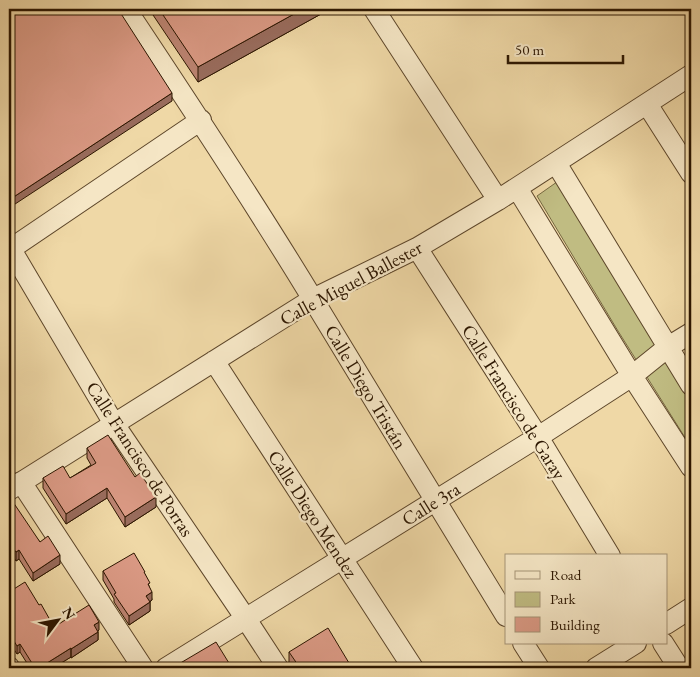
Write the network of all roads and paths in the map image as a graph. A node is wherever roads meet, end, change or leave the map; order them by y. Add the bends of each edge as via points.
1 (126, 9) edge
2 (376, 9) edge
3 (691, 74) edge
4 (647, 104) junction
5 (201, 120) junction
6 (556, 163) junction
7 (691, 174) edge
8 (517, 188) junction
9 (498, 200) junction
10 (9, 248) edge
11 (417, 248) junction
12 (313, 300) junction
13 (691, 333) edge
14 (668, 347) junction
15 (214, 360) junction
16 (632, 376) junction
17 (691, 385) edge
18 (114, 424) junction
19 (538, 437) junction
20 (691, 467) edge
21 (15, 486) edge
22 (435, 501) junction
23 (609, 554) edge
24 (342, 559) junction
25 (691, 608) edge
26 (505, 614) edge
27 (246, 619) junction
28 (668, 623) edge
29 (524, 644) edge
30 (634, 644) edge
31 (664, 644) edge
32 (143, 668) edge
33 (166, 668) edge
34 (278, 668) edge
35 (413, 668) edge
36 (539, 668) edge
37 (596, 668) edge
38 (679, 668) edge

1 - 5 street, Calle Diego Tristán
2 - 9 street
3 - 4 street, Calle Miguel Ballester
4 - 6 street, Calle Miguel Ballester
4 - 7 street
5 - 10 street
5 - 12 street, Calle Diego Tristán
6 - 8 street, Calle Miguel Ballester
6 - 14 street
8 - 9 street, Calle Miguel Ballester
8 - 16 street
9 - 11 street, Calle Miguel Ballester
10 - 18 street, Calle Francisco de Porras
11 - 12 street, Calle Miguel Ballester
11 - 19 street, Calle Francisco de Garay
12 - 15 street, Calle Miguel Ballester
12 - 22 street, Calle Diego Tristán
13 - 14 street, Calle 3ra
14 - 16 street, Calle 3ra
14 - 17 street
15 - 18 street, Calle Miguel Ballester
15 - 24 street, Calle Diego Mendez
16 - 19 street, Calle 3ra
16 - 20 street
18 - 21 street, Calle Miguel Ballester
18 - 27 street, Calle Francisco de Porras
19 - 22 street, Calle 3ra
19 - 23 street, Calle Francisco de Garay
21 - 32 street
22 - 24 street, Calle 3ra
22 - 26 street, Calle Diego Tristán
24 - 27 street, Calle 3ra
24 - 35 street, Calle Diego Mendez
25 - 28 street
27 - 33 street, Calle 3ra
27 - 34 street, Calle Francisco de Porras
29 - 36 street
30 - 37 street
31 - 38 street

